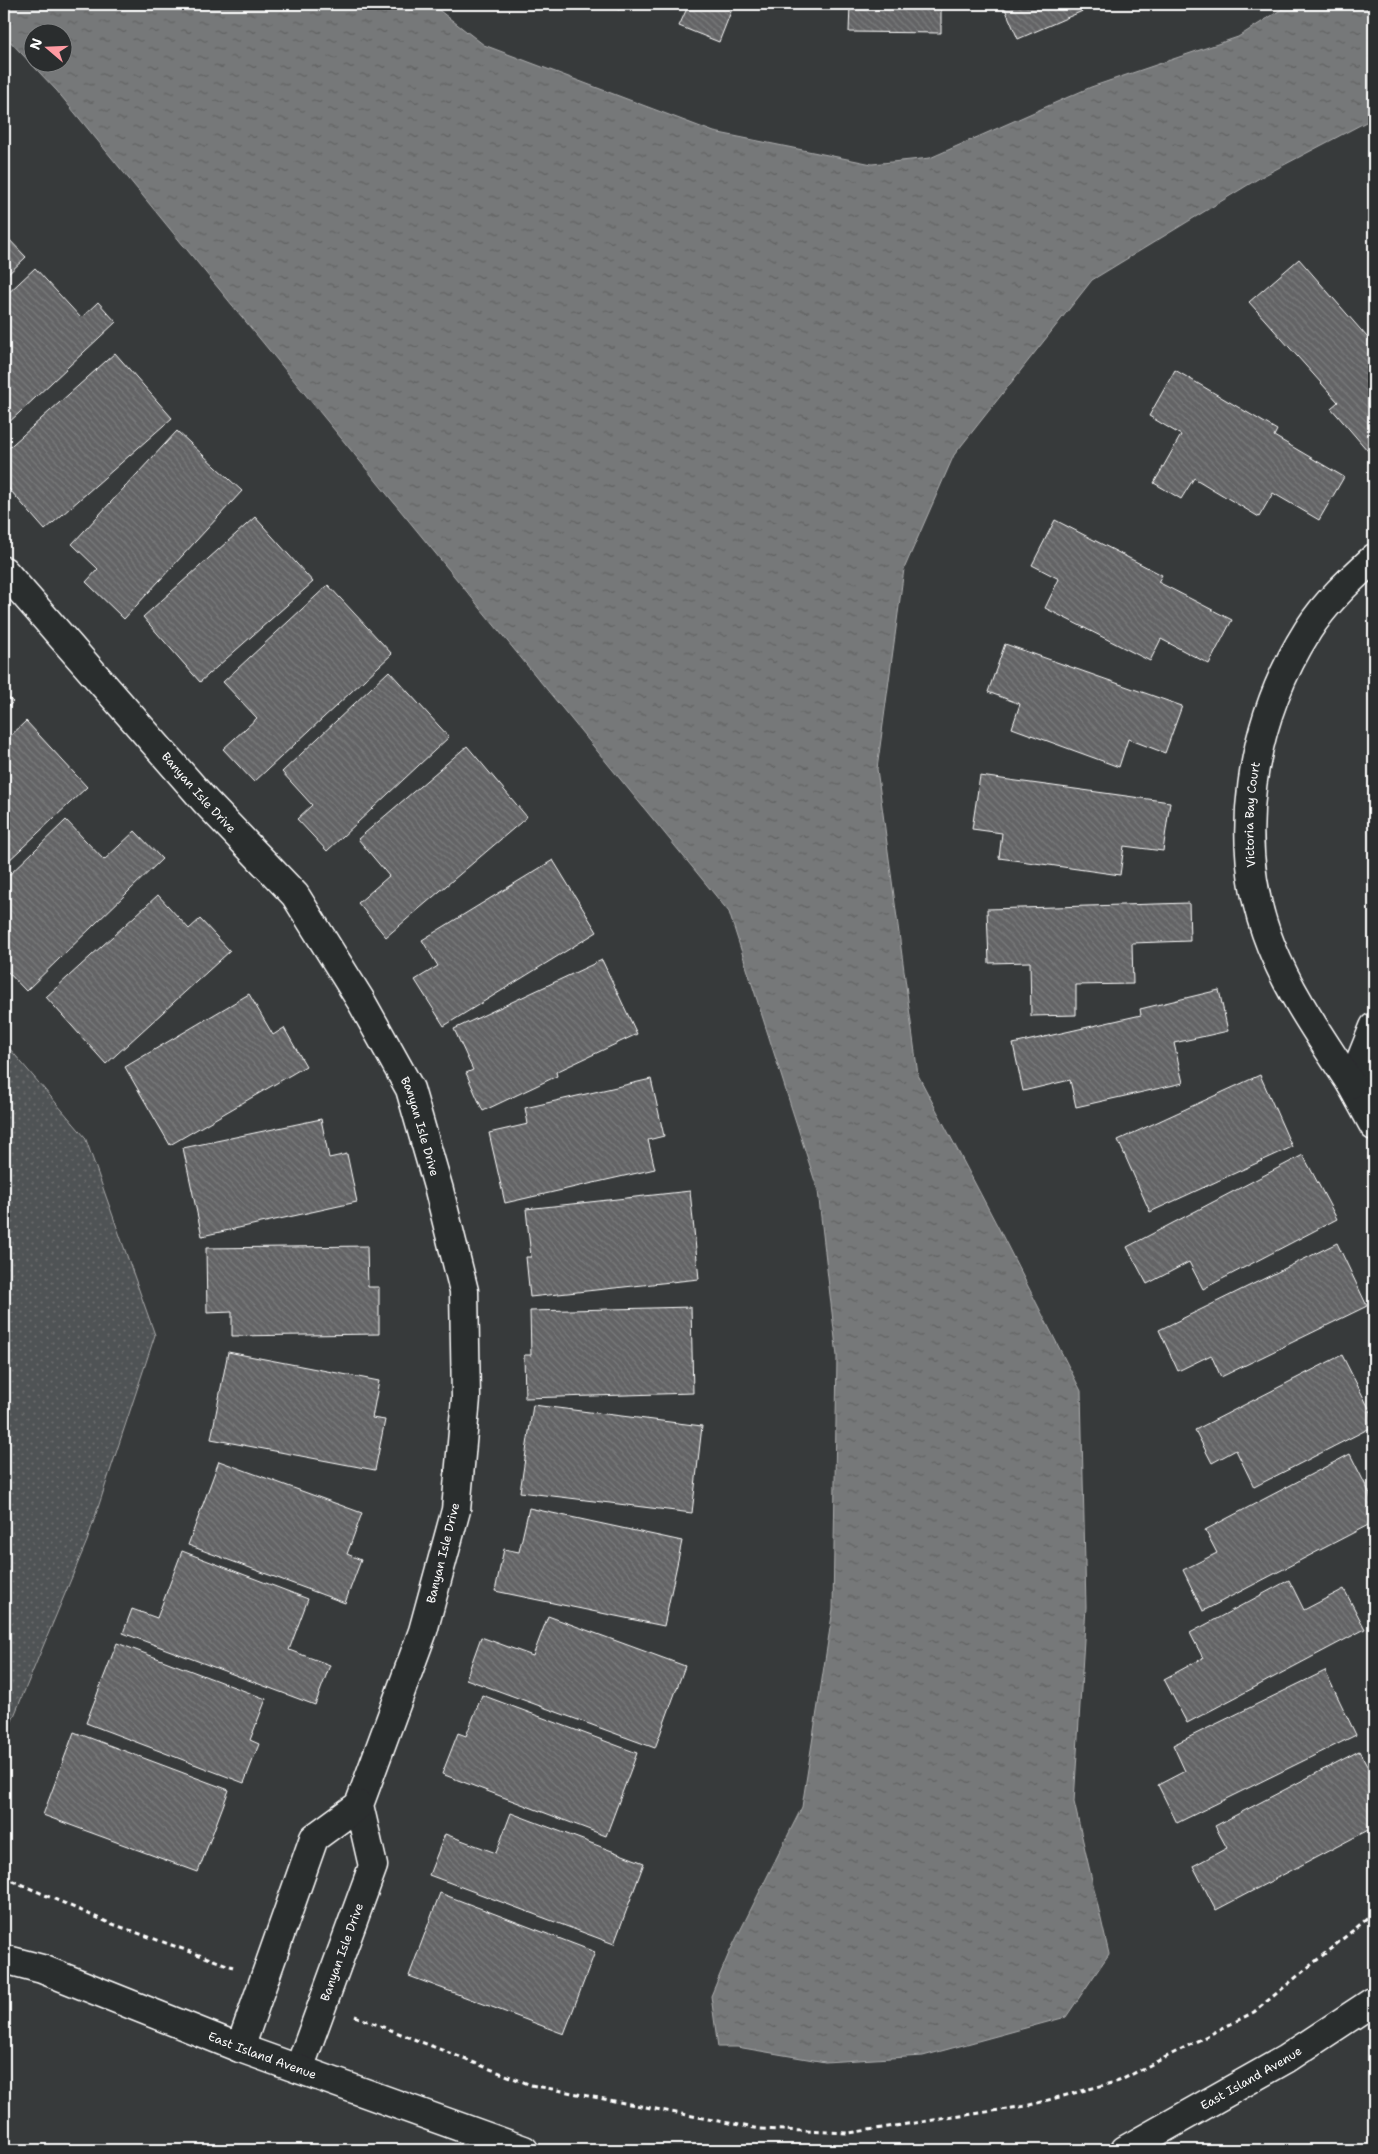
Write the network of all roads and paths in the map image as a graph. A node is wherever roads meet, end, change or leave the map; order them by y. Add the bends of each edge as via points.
1 (1374, 558) edge
2 (4, 571) edge
3 (1374, 1027) edge
4 (1351, 1084) junction
5 (1374, 1126) edge
6 (359, 1804) junction
7 (4, 1877) edge
8 (1374, 1913) edge
9 (4, 1959) edge
10 (212, 1961) dead end
11 (1374, 2001) edge
12 (355, 2016) dead end
13 (240, 2048) junction
14 (299, 2069) junction
15 (524, 2150) edge
16 (1125, 2150) edge

1 - 4 street, Victoria Bay Court via 1343,586 1308,629 1286,670 1262,729 1252,783 1249,838 1255,892 1270,945 1293,995
2 - 6 street, Banyan Isle Drive via 205,801 296,895 410,1089 440,1190 464,1291 466,1398 456,1510 423,1631
3 - 4 street
4 - 5 street, Victoria Bay Court
6 - 13 street via 314,1838
6 - 14 street, Banyan Isle Drive via 373,1866
7 - 10 path via 107,1922
8 - 12 path via 1254,2012 1119,2081 1026,2106 849,2134 760,2130 531,2085
9 - 13 street, East Island Avenue via 42,1969
11 - 16 street, East Island Avenue via 1286,2059
13 - 14 street, East Island Avenue
14 - 15 street, East Island Avenue

